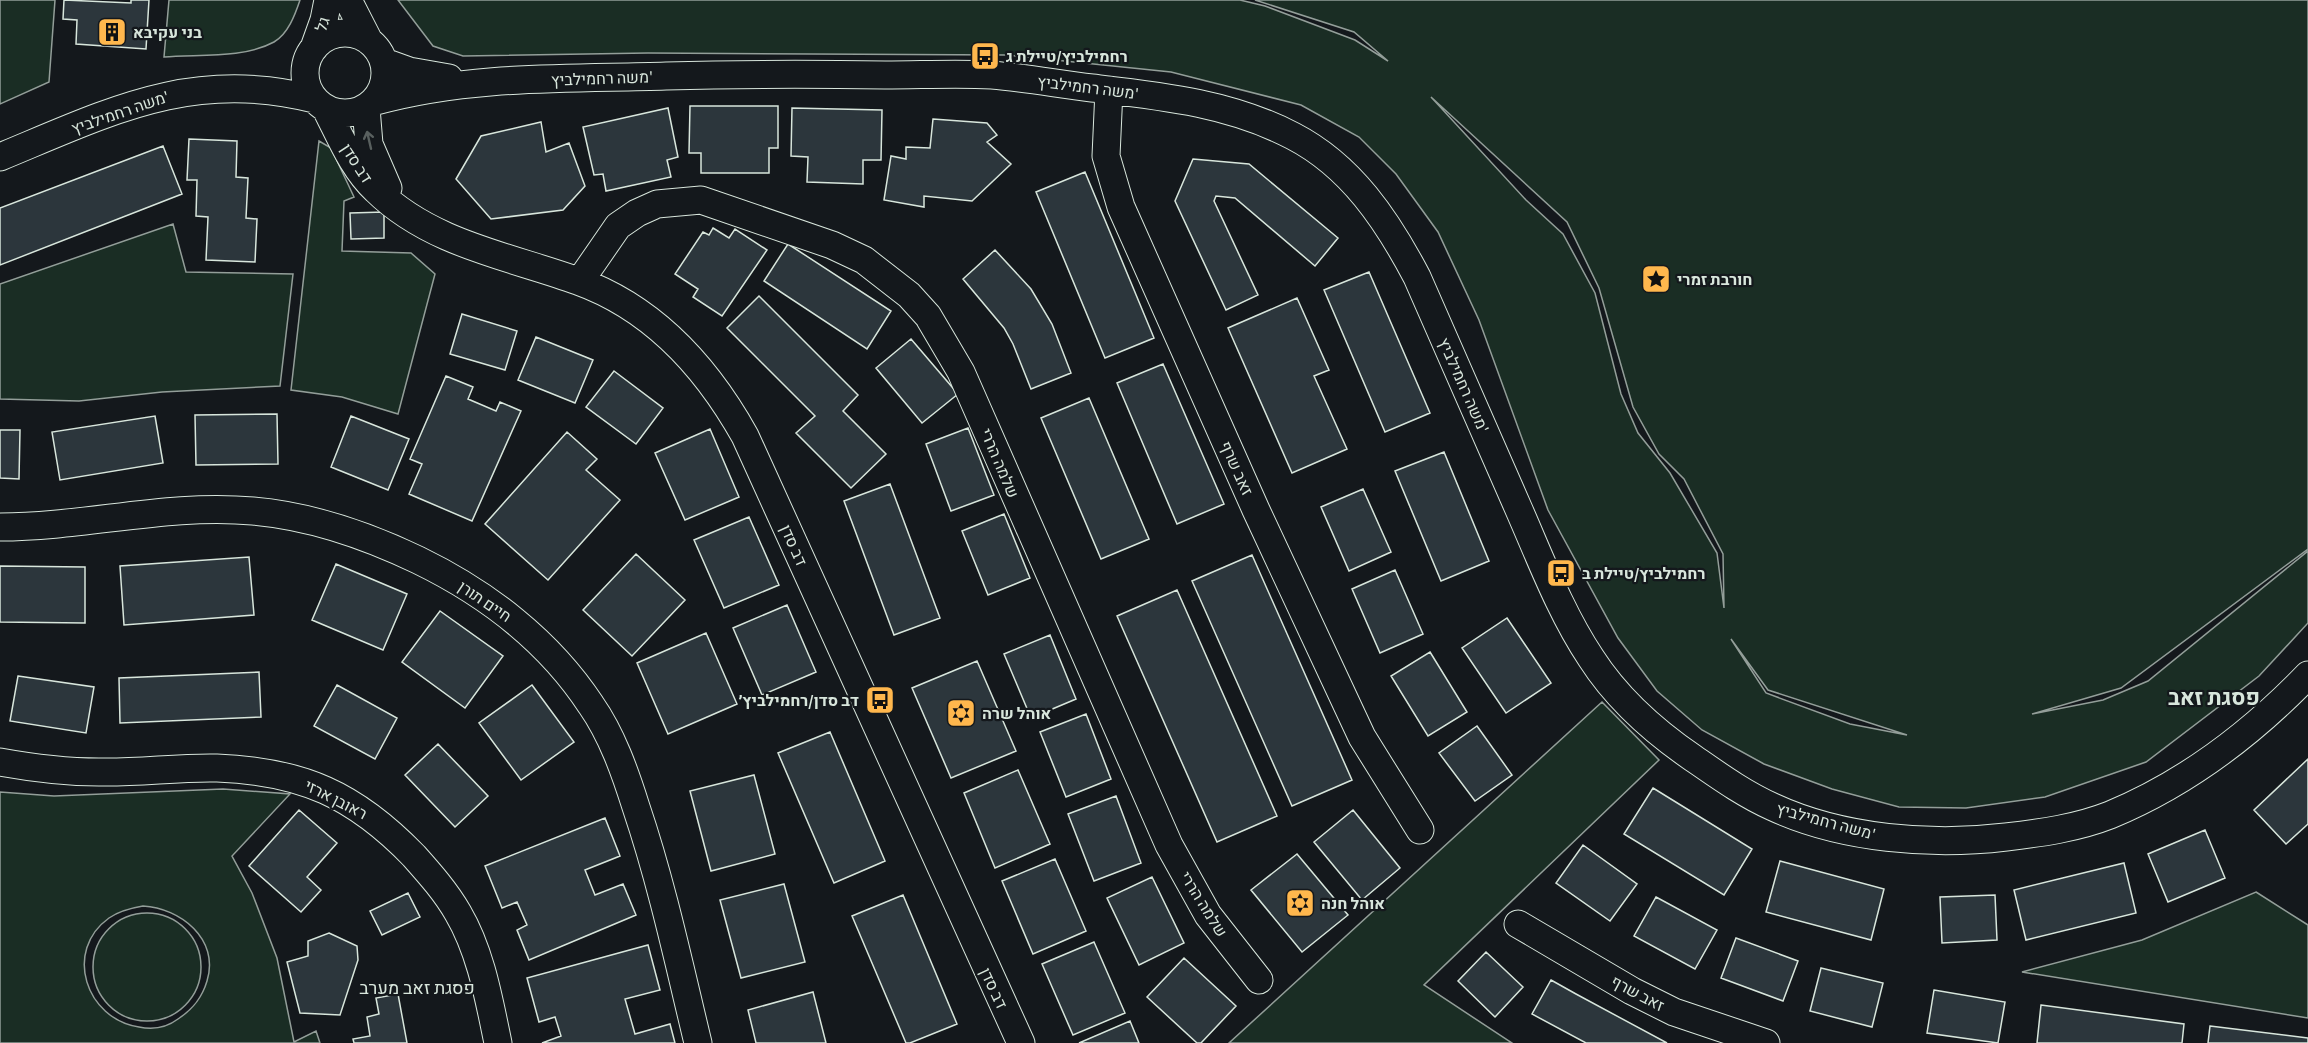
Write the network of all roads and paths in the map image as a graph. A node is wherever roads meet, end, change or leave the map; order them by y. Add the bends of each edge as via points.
1 (328, 0) edge
2 (348, 0) edge
3 (377, 51) junction
4 (310, 56) junction
5 (483, 81) junction
6 (244, 87) junction
7 (1109, 90) junction
8 (320, 104) junction
9 (371, 104) junction
10 (0, 157) edge
11 (398, 208) junction
12 (580, 281) junction
13 (0, 527) edge
14 (2308, 675) edge
15 (0, 762) edge
16 (1420, 830) dead end
17 (1518, 924) dead end
18 (1259, 980) dead end
19 (498, 1043) edge
20 (698, 1043) edge
21 (1021, 1043) edge
22 (1766, 1043) edge

1 - 4 street, גל
2 - 3 street, גל
3 - 4 street via 358,35 344,33 330,36
3 - 5 street, משה רחמילביץ' via 443,78
3 - 9 street via 384,83
4 - 6 street, משה רחמילביץ'
4 - 8 street via 305,77
5 - 7 street, משה רחמילביץ' via 747,74 991,75
5 - 9 street, משה רחמילביץ' via 411,91
6 - 8 street, משה רחמילביץ'
6 - 10 street, משה רחמילביץ' via 170,94 89,120
7 - 14 street, משה רחמילביץ' via 1173,98 1259,120 1327,157 1357,185 1387,224 1417,277 1533,541 1591,659 1671,743 1735,787 1775,808 1900,840 1984,840 2073,827 2150,797 2209,762 2282,702
7 - 16 street, זאב שרף via 1106,156 1121,207 1362,737
8 - 9 street via 345,113
8 - 11 street, דב סדן via 374,189
11 -> 9 street, דב סדן via 369,144
11 - 12 street, דב סדן via 462,244
12 - 18 street, שלמה הררי via 618,226 637,213 657,204 701,200 864,260 909,295 944,340 961,372 1169,845 1209,915
12 - 21 street, דב סדן via 649,319 679,346 728,406
13 - 20 street, חיים תורן via 220,509 284,514 326,524 397,550 496,606 522,627 571,679 592,705 609,737 644,830
15 - 19 street, ראובן ארזי via 101,772 217,768 256,772 288,776 350,802 378,820 406,848 434,878 459,914 487,988
17 - 22 street, זאב שרף via 1674,1012

